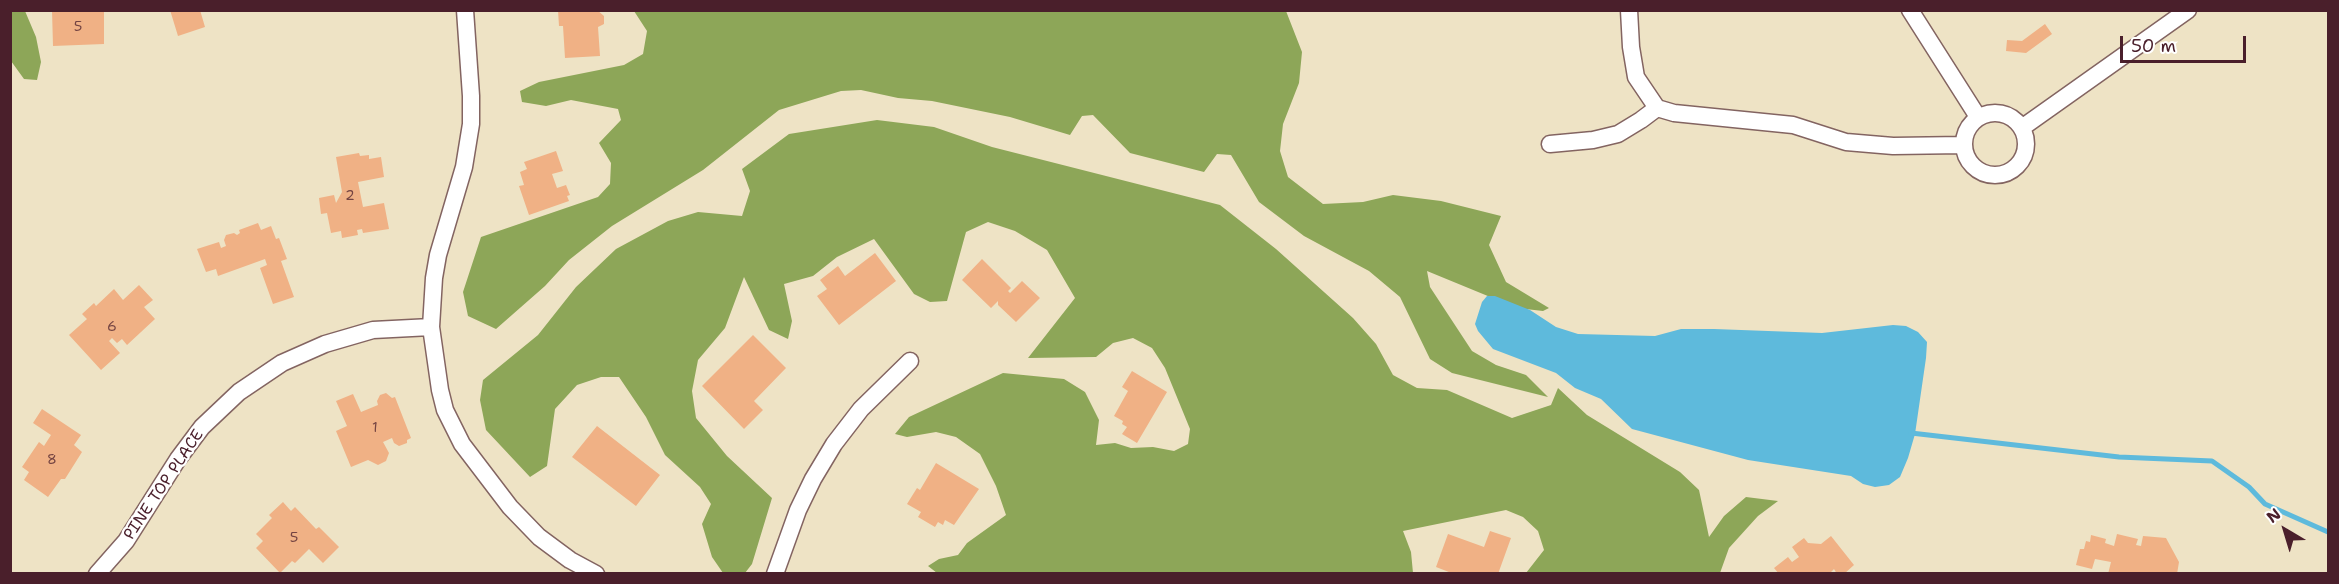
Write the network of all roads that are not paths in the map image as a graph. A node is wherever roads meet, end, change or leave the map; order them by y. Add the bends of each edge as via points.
1 (465, 10) edge
2 (1629, 10) edge
3 (1910, 10) edge
4 (2188, 10) edge
5 (1657, 108) junction
6 (1978, 117) junction
7 (2023, 127) junction
8 (1550, 144) dead end
9 (1962, 145) junction
10 (431, 327) junction
11 (910, 361) dead end
12 (97, 573) edge
13 (596, 573) edge
14 (775, 573) edge

1 - 10 street via 471,124 464,167 438,255
2 - 5 street via 1636,77
3 - 6 street
4 - 7 street
5 - 8 street via 1618,134
5 - 9 street via 1792,125 1846,142
6 - 7 street via 1987,113 2007,114
6 - 9 street via 1970,124
7 - 9 street via 2027,148 2024,158 2009,172 1998,175 1978,170
10 - 12 street, PINE TOP PLACE via 373,330 325,344 282,363 239,392 202,427 126,541
10 - 13 street via 445,410 462,444 503,499 539,537
11 - 14 street via 861,409 834,444 798,510

